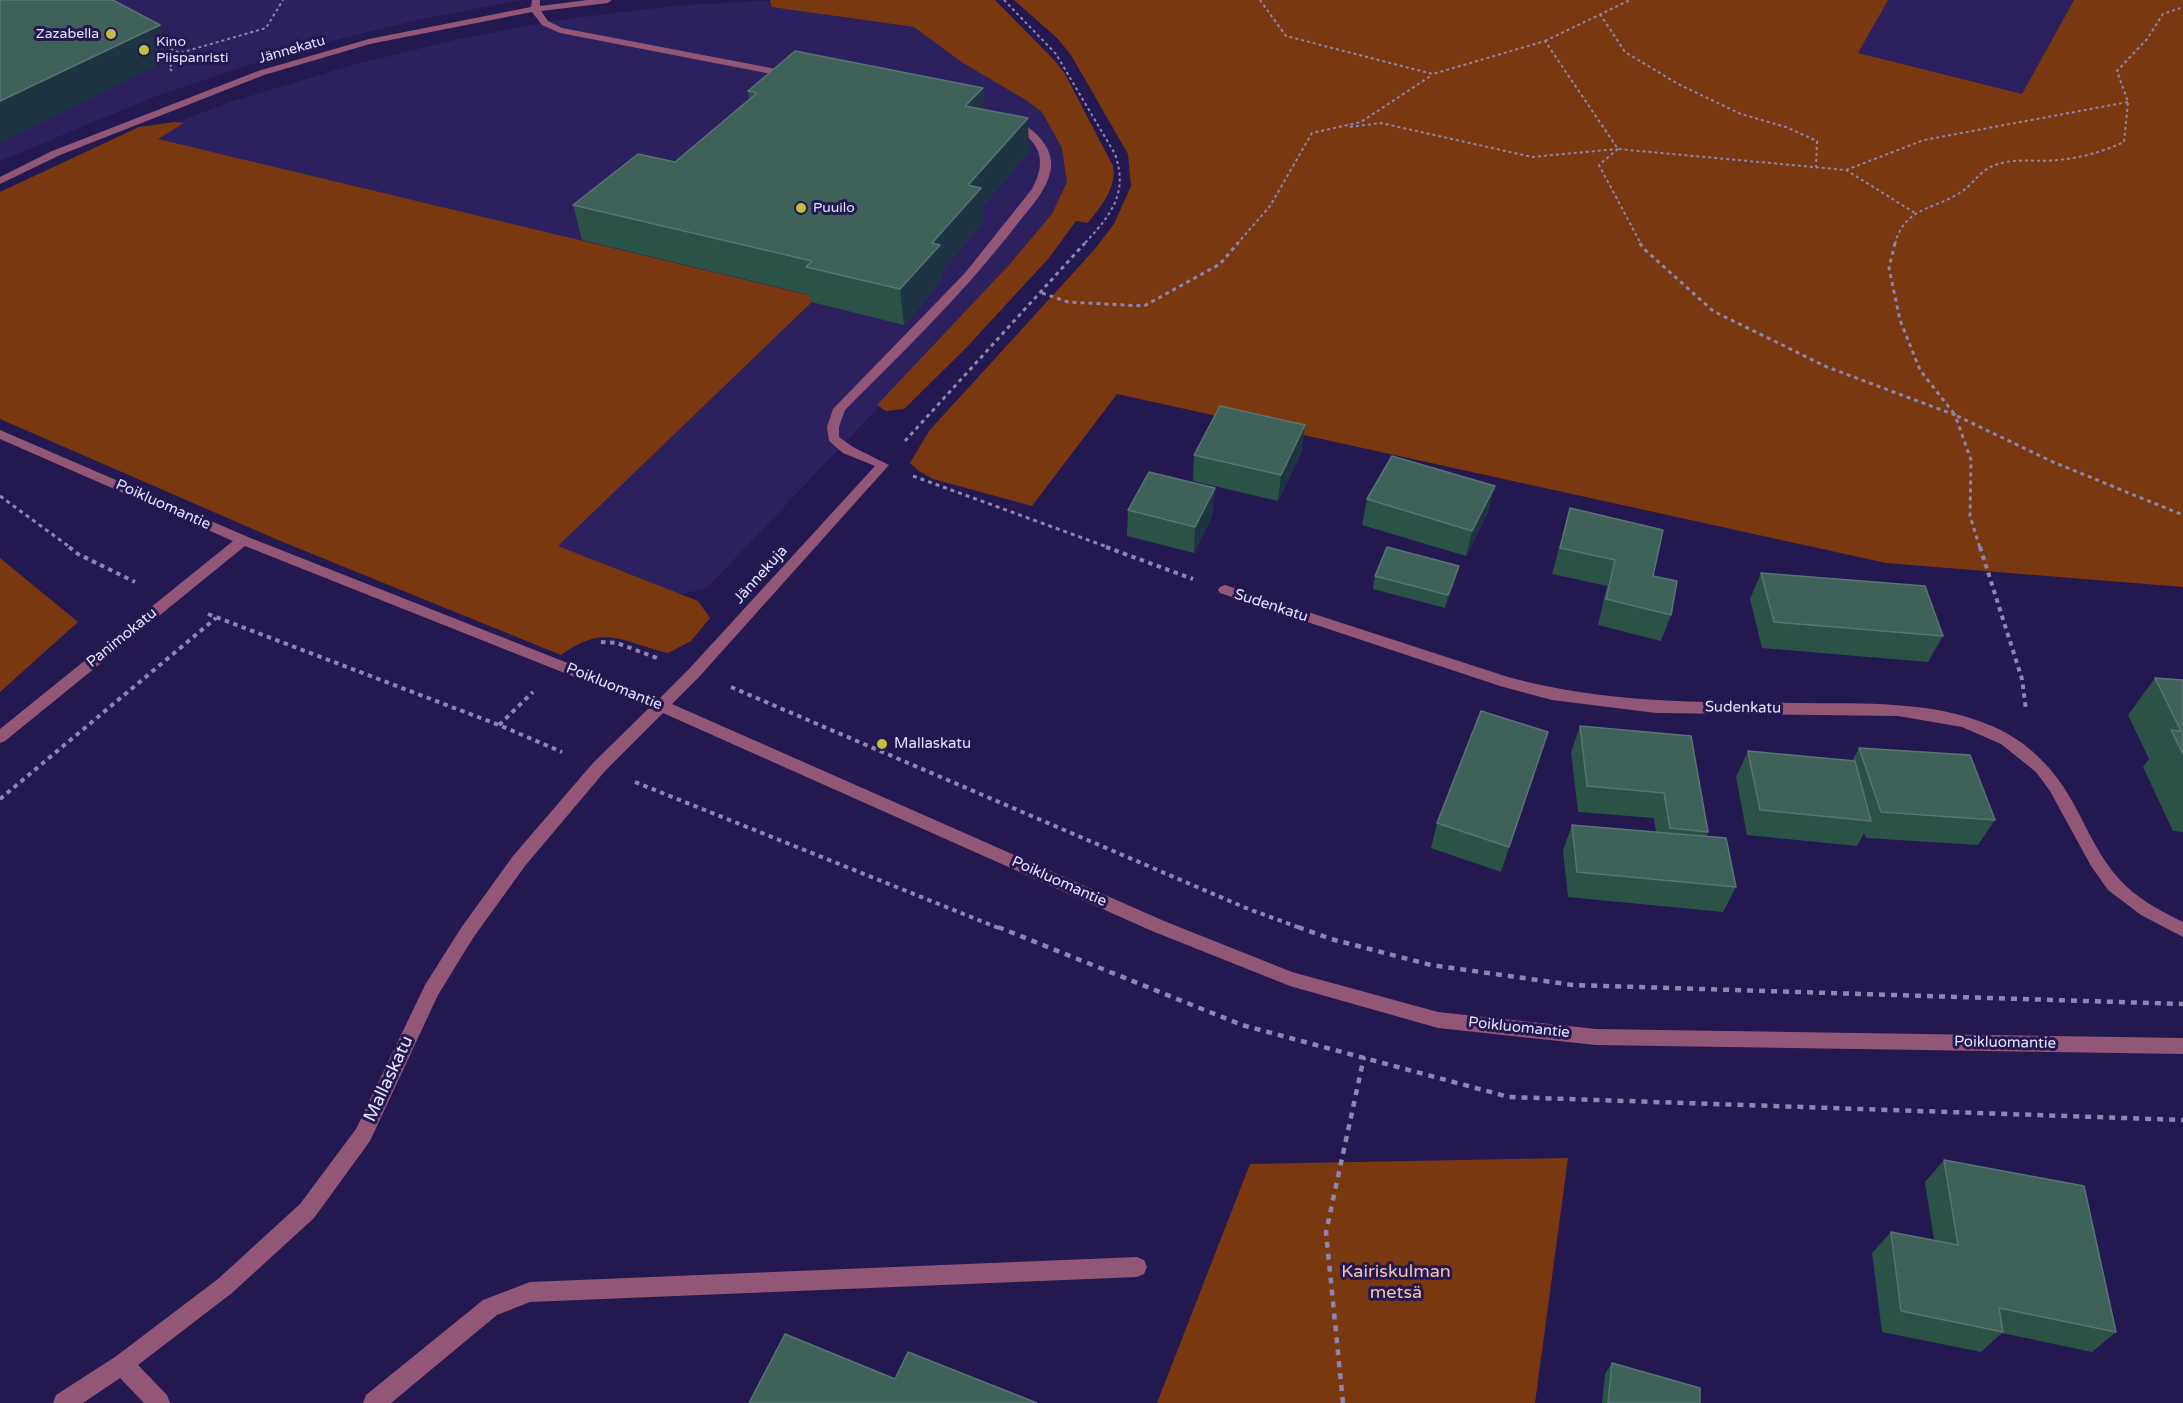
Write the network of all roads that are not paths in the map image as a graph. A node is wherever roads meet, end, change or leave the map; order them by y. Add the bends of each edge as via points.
1 (608, 0) edge
2 (535, 4) edge
3 (799, 76) edge
4 (996, 116) edge
5 (0, 181) edge
6 (0, 434) edge
7 (243, 540) junction
8 (1225, 590) road end
9 (662, 706) junction
10 (0, 737) edge
11 (2183, 930) edge
12 (2183, 1046) edge
13 (1137, 1267) dead end
14 (122, 1364) junction
15 (64, 1403) edge
16 (159, 1403) edge
17 (374, 1403) edge

1 - 2 street, Jännekatu
2 - 3 street via 538,18 580,36
2 - 5 street, Jännekatu via 369,42 261,73 56,153
4 - 9 street, Jännekuja via 1021,126 1038,140 1046,155 1045,174 981,264 839,409 832,427 833,438 848,450 883,465
6 - 7 street, Poikluomantie
7 - 9 street, Poikluomantie
7 - 10 street, Panimokatu
8 - 11 street, Sudenkatu via 1552,695 1656,707 1898,710 1971,723 2002,736 2034,761 2056,787 2091,855 2116,887 2152,915
9 - 12 street, Poikluomantie via 1158,926 1290,979 1438,1020 1596,1037
9 - 14 street, Mallaskatu via 599,767 519,861 467,933 431,990 363,1135 308,1211 225,1286
13 - 17 street via 530,1292 490,1307
14 - 15 street, Mallaskatu
14 - 16 street

